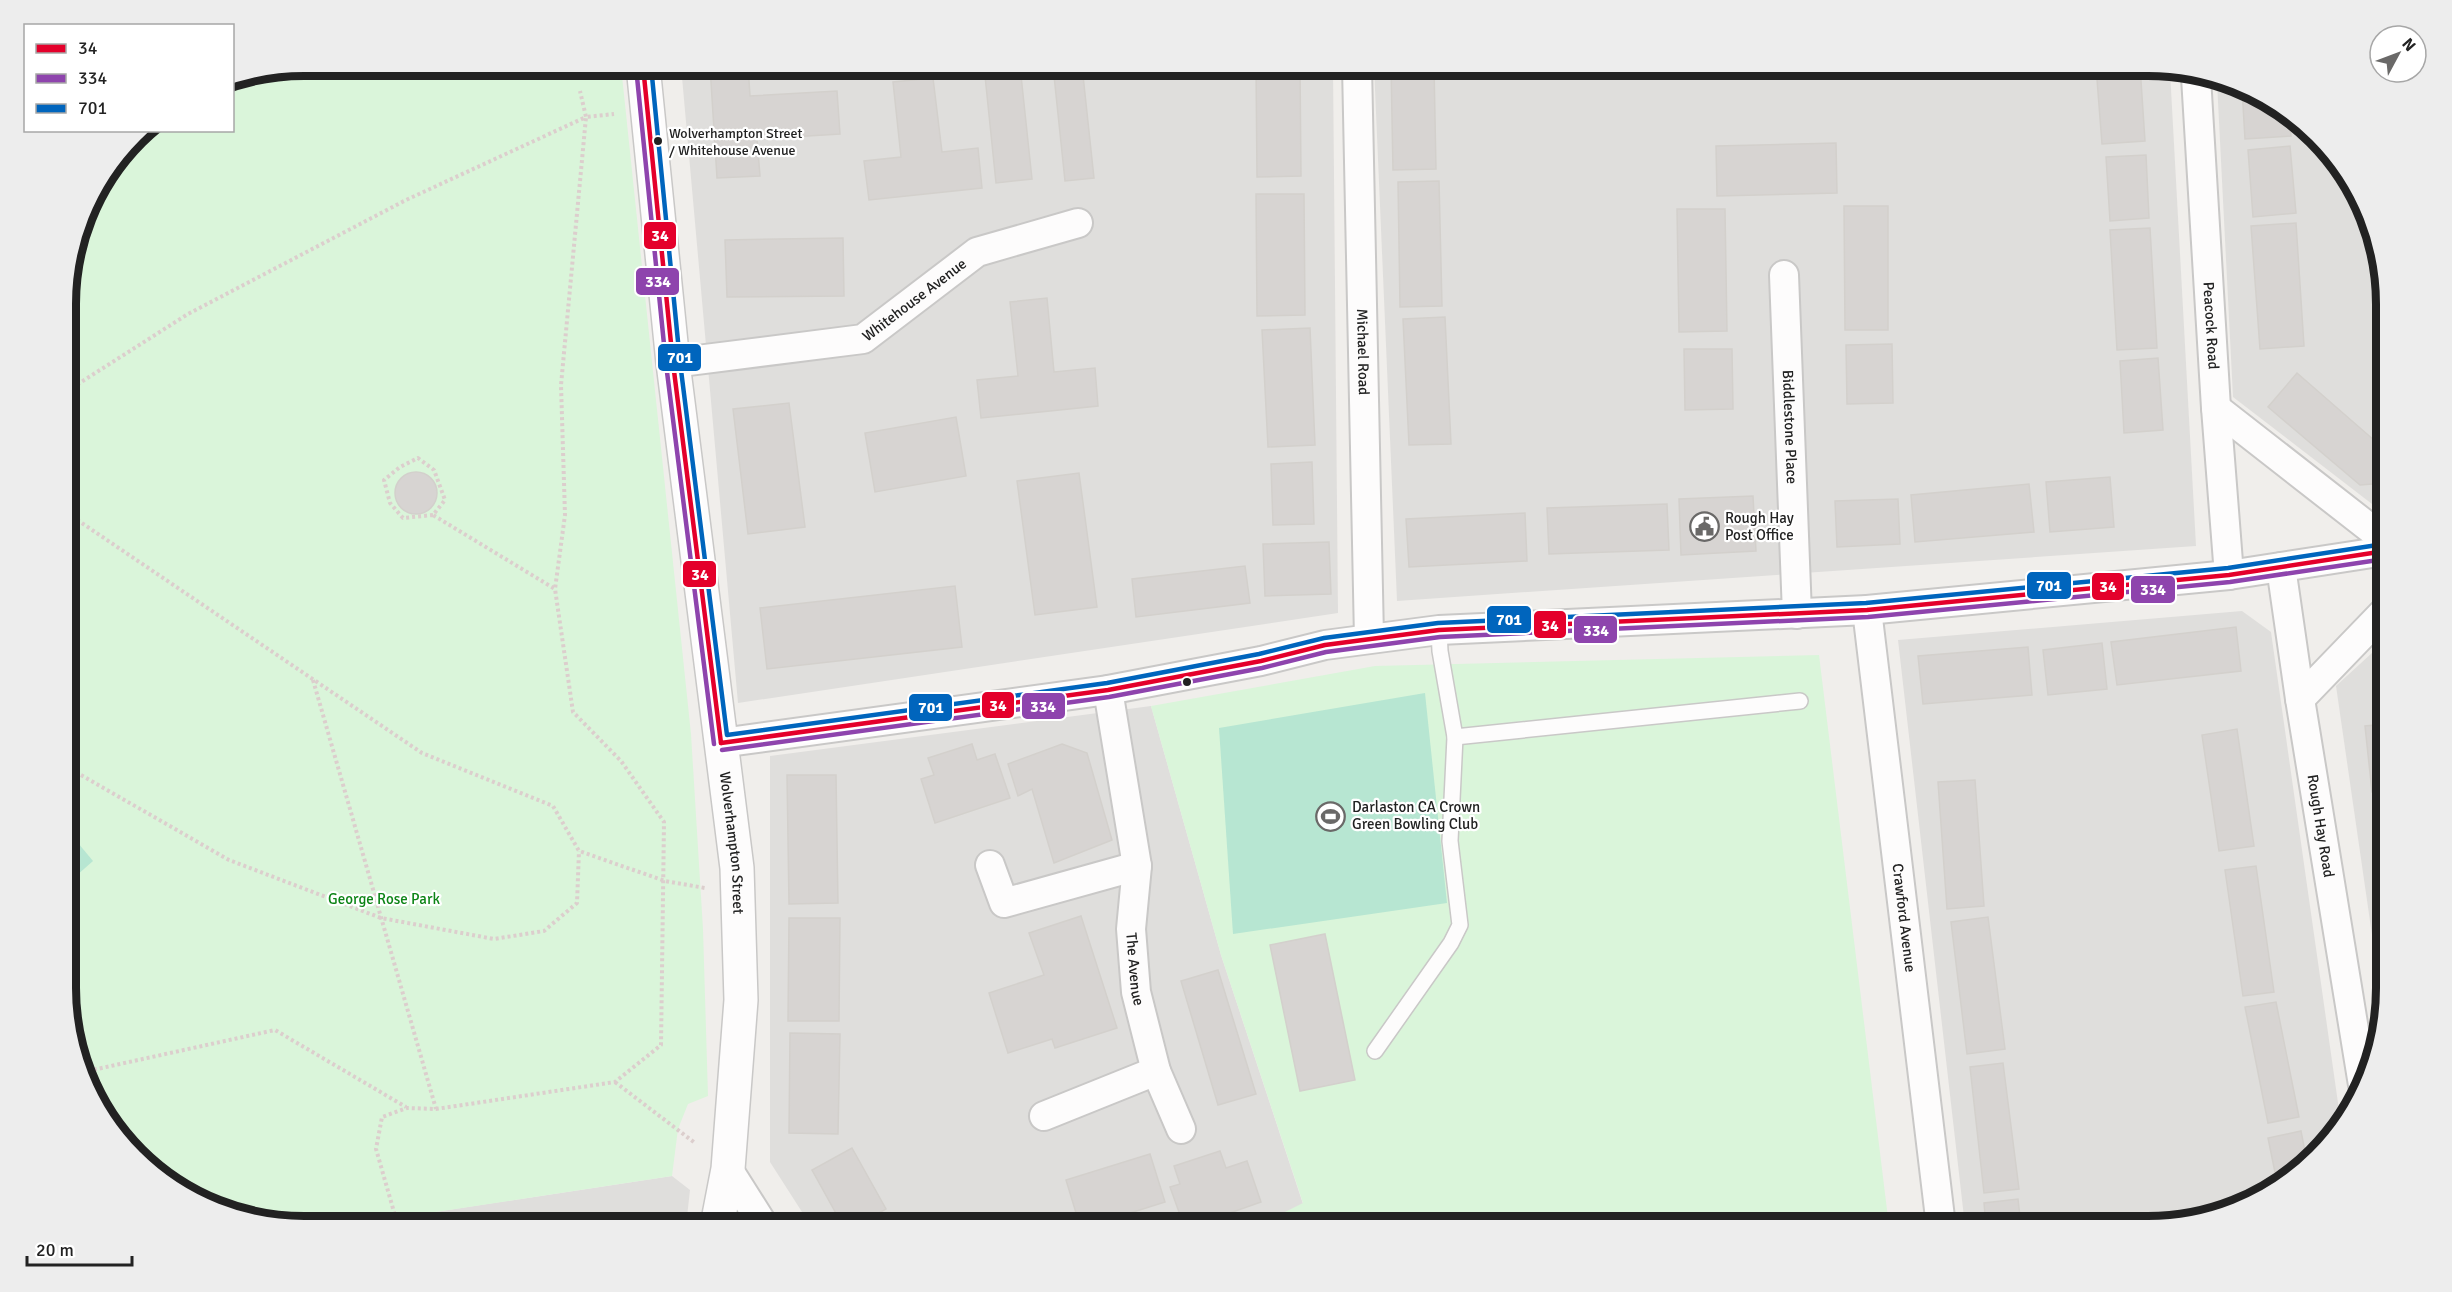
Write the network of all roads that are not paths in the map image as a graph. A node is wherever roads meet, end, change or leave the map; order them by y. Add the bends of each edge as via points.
1 (644, 76) edge
2 (1357, 76) edge
3 (2196, 82) edge
4 (1078, 223) dead end
5 (1784, 276) dead end
6 (673, 363) junction
7 (2216, 408) junction
8 (2376, 533) edge
9 (2376, 552) edge
10 (2281, 567) junction
11 (2229, 575) junction
12 (1867, 610) junction
13 (1797, 614) junction
14 (2376, 620) edge
15 (1439, 630) junction
16 (1369, 638) junction
17 (1108, 690) junction
18 (2300, 699) junction
19 (1800, 701) dead end
20 (1455, 737) junction
21 (721, 743) junction
22 (990, 865) dead end
23 (1137, 866) junction
24 (1375, 1051) dead end
25 (2360, 1069) edge
26 (1156, 1071) junction
27 (1044, 1116) dead end
28 (1181, 1129) dead end
29 (728, 1169) junction
30 (719, 1216) edge
31 (758, 1216) edge
32 (1940, 1216) edge

1 - 6 street, Wolverhampton Street
2 - 16 street, Michael Road
3 - 7 street, Peacock Road
4 - 6 street, Whitehouse Avenue via 977,252 863,339
5 - 13 street, Biddlestone Place
6 - 21 street, Wolverhampton Street
7 - 8 street
7 - 11 street, Peacock Road
9 - 10 street
10 - 11 street
10 - 18 street, Rough Hay Road
11 - 12 street
12 - 13 street
12 - 32 street, Crawford Avenue
13 - 15 street
14 - 18 street
15 - 16 street
15 - 20 lane
16 - 17 street
17 - 21 street
17 - 23 street, The Avenue
18 - 25 street, Rough Hay Road
19 - 20 lane
20 - 24 lane via 1450,841 1458,933
21 - 29 street, Wolverhampton Street via 737,868 741,1000
22 - 23 street via 1004,903
23 - 26 street, The Avenue via 1131,929 1136,992
26 - 27 street
26 - 28 street, The Avenue
29 - 30 street, Wolverhampton Street
29 - 31 street

